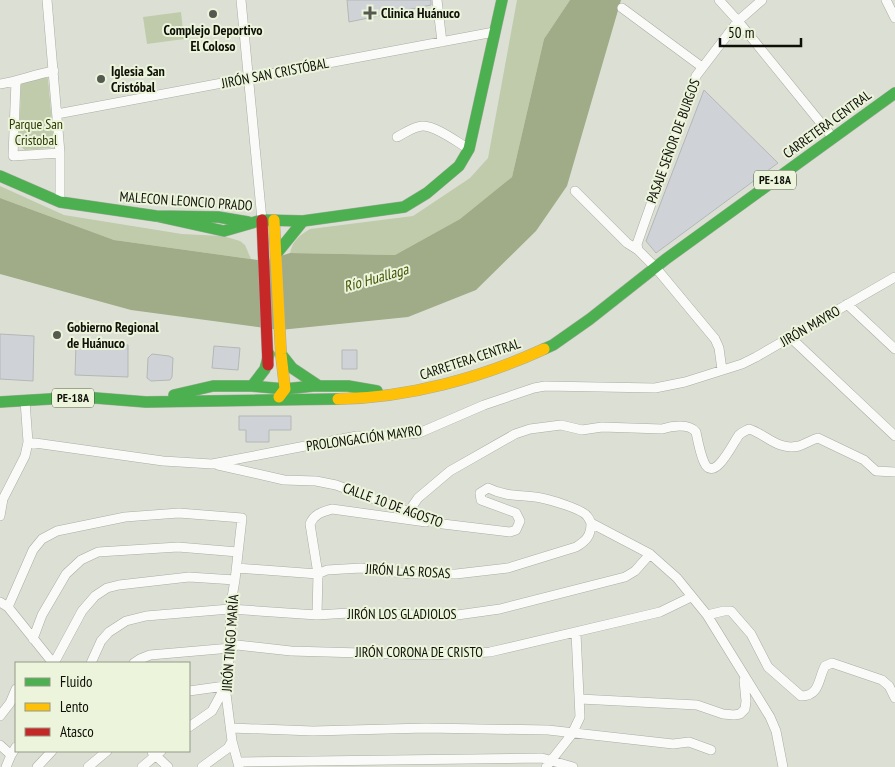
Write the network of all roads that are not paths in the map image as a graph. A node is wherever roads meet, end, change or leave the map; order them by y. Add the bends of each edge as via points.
1 (47, 0) edge
2 (241, 0) edge
3 (437, 0) edge
4 (502, 0) edge
5 (719, 0) edge
6 (762, 0) edge
7 (886, 0) edge
8 (622, 8) dead end
9 (895, 18) edge
10 (738, 21) junction
11 (494, 32) junction
12 (442, 42) junction
13 (702, 67) junction
14 (54, 71) junction
15 (249, 78) junction
16 (16, 82) junction
17 (0, 84) edge
18 (895, 93) edge
19 (57, 114) junction
20 (397, 137) dead end
21 (833, 138) junction
22 (469, 149) junction
23 (60, 152) junction
24 (0, 176) edge
25 (575, 191) dead end
26 (60, 202) junction
27 (263, 221) junction
28 (303, 221) junction
29 (638, 250) junction
30 (277, 255) junction
31 (656, 268) junction
32 (895, 277) edge
33 (847, 304) junction
34 (790, 337) junction
35 (268, 349) junction
36 (281, 349) junction
37 (895, 349) edge
38 (722, 370) junction
39 (252, 386) junction
40 (319, 386) junction
41 (267, 387) junction
42 (285, 389) junction
43 (399, 395) junction
44 (24, 401) junction
45 (276, 401) junction
46 (0, 402) edge
47 (146, 402) junction
48 (895, 436) edge
49 (28, 442) junction
50 (212, 464) junction
51 (895, 472) edge
52 (409, 512) junction
53 (0, 516) edge
54 (591, 523) junction
55 (443, 524) junction
56 (238, 552) junction
57 (650, 554) junction
58 (237, 568) junction
59 (318, 574) junction
60 (235, 580) junction
61 (691, 597) junction
62 (0, 602) edge
63 (8, 608) junction
64 (230, 609) junction
65 (317, 615) junction
66 (707, 615) junction
67 (576, 633) junction
68 (33, 639) junction
69 (231, 648) junction
70 (53, 662) edge
71 (55, 662) edge
72 (91, 662) edge
73 (136, 662) edge
74 (743, 674) junction
75 (225, 686) junction
76 (15, 691) edge
77 (190, 691) edge
78 (895, 698) edge
79 (580, 699) junction
80 (0, 716) edge
81 (190, 727) edge
82 (230, 728) junction
83 (572, 734) junction
84 (232, 741) junction
85 (0, 746) edge
86 (15, 749) edge
87 (711, 750) dead end
88 (51, 752) edge
89 (105, 752) edge
90 (156, 752) edge
91 (11, 755) junction
92 (549, 763) edge
93 (239, 764) edge
94 (6, 767) edge
95 (37, 767) edge
96 (88, 767) edge
97 (142, 767) edge
98 (168, 767) edge
99 (202, 767) edge
100 (574, 767) edge
101 (783, 767) edge

1 - 14 street
2 - 15 street
3 - 12 street
4 - 11 main road
5 - 10 street
6 - 10 street, PASAJE SEÑOR DE BURGOS
7 - 9 street
8 - 13 street
10 - 13 street, PASAJE SEÑOR DE BURGOS
10 - 21 street
11 - 12 street, JIRÓN SAN CRISTÓBAL
11 - 22 main road
12 - 15 street, JIRÓN SAN CRISTÓBAL
13 - 29 street, PASAJE SEÑOR DE BURGOS via 640,234
14 - 16 street
14 - 19 street
15 - 19 street, JIRÓN SAN CRISTÓBAL
15 - 27 street
16 - 17 street
16 - 23 street via 13,156
18 - 21 main road, CARRETERA CENTRAL / PE-18A
19 - 23 street
20 - 22 street via 424,126
21 - 31 main road, CARRETERA CENTRAL / PE-18A
22 - 28 main road via 459,166 427,193 404,207
23 - 26 street
24 - 26 main road, MALECON LEONCIO PRADO
25 - 29 street
26 - 27 main road, MALECON LEONCIO PRADO via 156,216 224,231
27 - 28 main road
27 - 30 main road
27 - 35 main road
28 - 30 main road
29 - 31 street
30 - 36 main road
31 - 38 street via 715,339
31 - 43 main road, CARRETERA CENTRAL / PE-18A via 553,345 512,364
32 - 33 street, JIRÓN MAYRO
33 - 34 street, JIRÓN MAYRO
33 - 37 street
34 - 38 street, JIRÓN MAYRO via 742,364
34 - 48 street
35 - 36 main road
35 - 39 main road via 265,369
35 - 41 main road
36 - 40 main road via 292,368
36 - 42 main road
38 - 50 street, PROLONGACIÓN MAYRO via 656,388 534,388 418,433 357,436
39 - 41 main road, PE-18A
39 - 47 main road, PE-18A via 213,386
40 - 42 main road, PE-18A
40 - 43 main road, PE-18A via 348,386
41 - 42 main road, PE-18A
41 - 45 main road
42 - 45 main road
43 - 45 main road, CARRETERA CENTRAL / PE-18A
44 - 46 main road, CARRETERA CENTRAL / PE-18A
44 - 47 main road, CARRETERA CENTRAL / PE-18A via 83,397
44 - 49 street
45 - 47 main road, CARRETERA CENTRAL / PE-18A
49 - 50 street, PROLONGACIÓN MAYRO via 162,461
49 - 53 street via 25,456 3,499
50 - 52 street, CALLE 10 DE AGOSTO via 284,480 336,485
51 - 52 street via 876,471 864,460 818,438 801,445 777,444 749,429 739,434 722,462 710,468 704,464 693,428 602,427 582,430 561,425 515,434 450,471 418,498
52 - 55 street, CALLE 10 DE AGOSTO
54 - 55 street, CALLE 10 DE AGOSTO via 579,510 541,498 512,496 488,488 480,493 481,500 516,513 520,521 516,530
54 - 57 street, CALLE 10 DE AGOSTO
54 - 59 street, JIRÓN LAS ROSAS via 586,541 576,547 508,568 456,574 411,574 361,568 327,570
55 - 59 street via 332,509 322,512 313,517 310,524
56 - 58 street, JIRÓN TINGO MARÍA
56 - 63 street, JIRÓN TINGO MARÍA via 242,518 161,514 125,517 57,531 42,539 33,550
56 - 68 street via 178,547 98,552 81,560 66,574 42,615
57 - 61 street, CALLE 10 DE AGOSTO via 677,578
57 - 65 street, JIRÓN LOS GLADIOLOS via 625,577 500,609 450,616
58 - 59 street, JIRÓN LAS ROSAS
58 - 60 street, JIRÓN TINGO MARÍA
59 - 65 street
60 - 64 street, JIRÓN TINGO MARÍA
60 - 71 street via 189,577 107,588 82,611
61 - 66 street, CALLE 10 DE AGOSTO
61 - 67 street, JIRÓN CORONA DE CRISTO via 660,612
62 - 63 street
63 - 68 street
64 - 65 street, JIRÓN LOS GLADIOLOS
64 - 69 street, JIRÓN TINGO MARÍA
64 - 72 street, JIRÓN LOS GLADIOLOS via 146,616 126,621 101,641
66 - 74 street, CALLE 10 DE AGOSTO
66 - 78 street via 731,612 751,634 768,667 802,696 817,691 823,670 832,663 882,680
67 - 69 street, JIRÓN CORONA DE CRISTO via 490,652 431,655 291,651 244,645
67 - 79 street
68 - 70 street
69 - 73 street, JIRÓN CORONA DE CRISTO via 150,655
69 - 75 street, JIRÓN TINGO MARÍA
74 - 79 street via 745,709 734,715 697,705
74 - 101 street, CALLE 10 DE AGOSTO via 770,717
75 - 77 street
75 - 81 street via 212,711
75 - 82 street, JIRÓN TINGO MARÍA
76 - 80 street
79 - 83 street via 580,717
82 - 83 street via 313,731 511,729
82 - 84 street, JIRÓN TINGO MARÍA
83 - 87 street via 673,744 689,742
83 - 92 street
84 - 93 street, JIRÓN TINGO MARÍA
84 - 99 street via 228,748
85 - 91 street
86 - 91 street
88 - 95 street
89 - 96 street
90 - 97 street
90 - 98 street
91 - 94 street
92 - 93 street via 542,758
92 - 100 street

